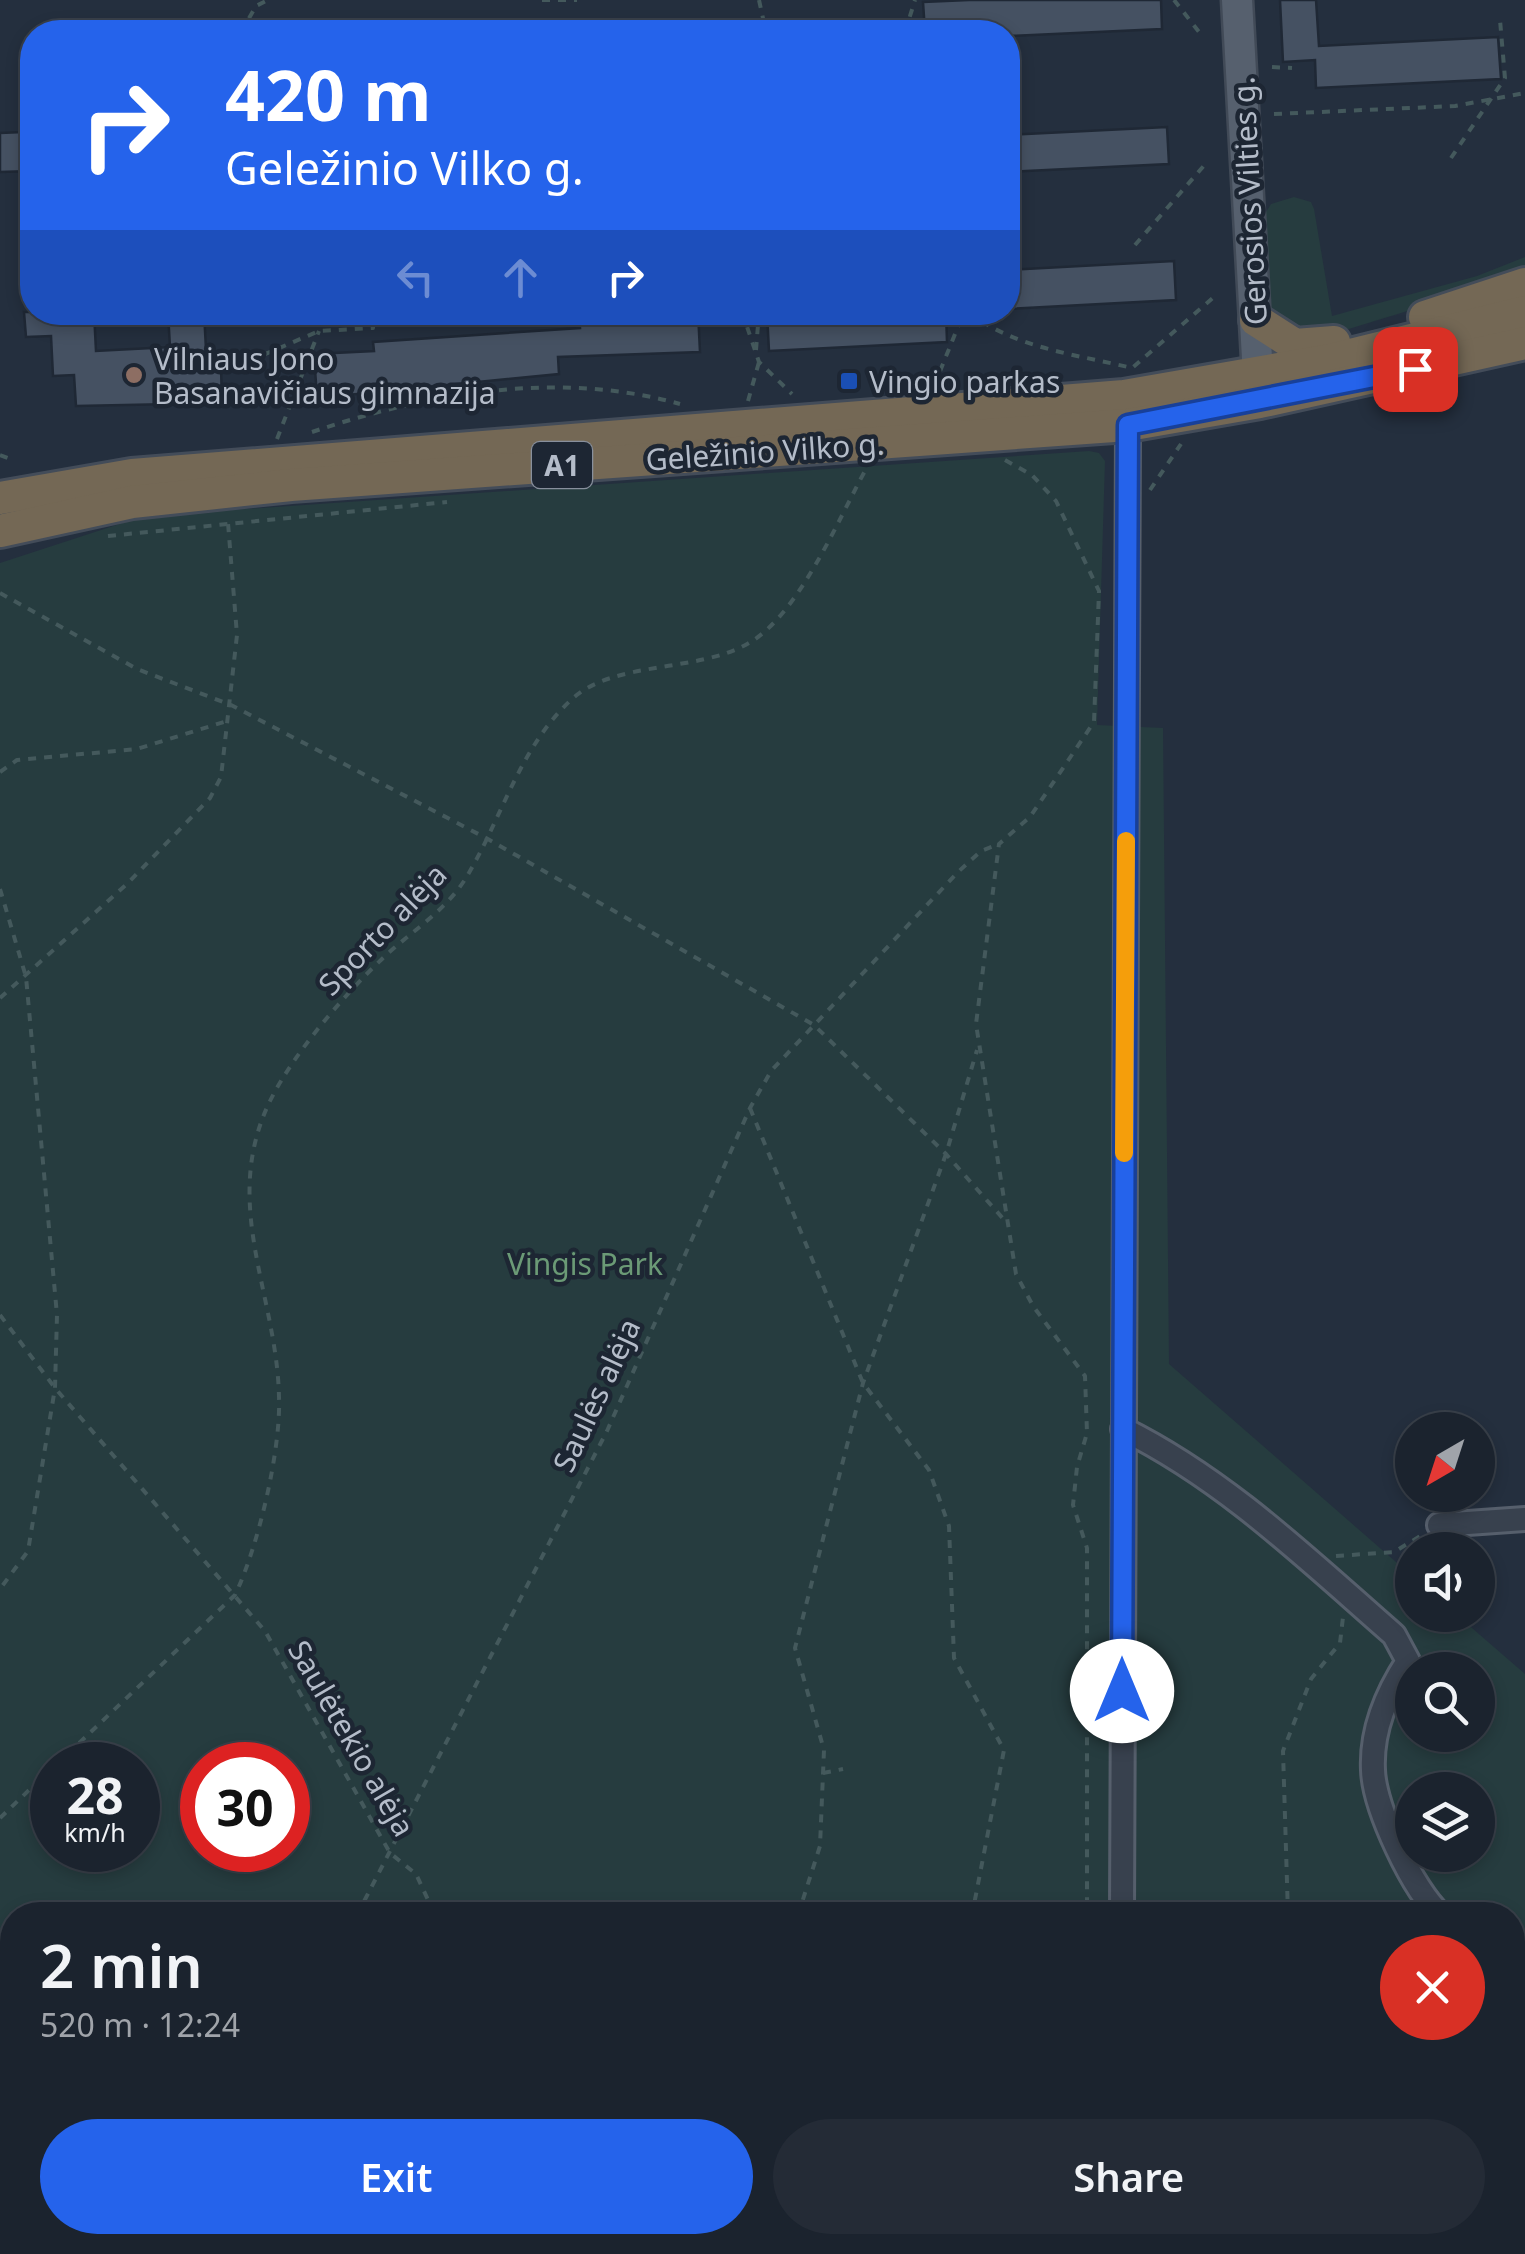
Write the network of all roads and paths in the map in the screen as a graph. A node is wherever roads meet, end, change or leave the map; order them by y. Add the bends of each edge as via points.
1 (268, 0) edge
2 (542, 0) edge
3 (577, 0) edge
4 (1174, 0) edge
5 (1237, 0) edge
6 (248, 20) edge
7 (1500, 20) dead end
8 (1203, 37) dead end
9 (1272, 68) dead end
10 (1292, 68) dead end
11 (1525, 93) edge
12 (1489, 100) junction
13 (1274, 114) dead end
14 (1451, 158) dead end
15 (1208, 161) dead end
16 (1135, 244) dead end
17 (1525, 284) edge
18 (1214, 297) dead end
19 (1525, 312) edge
20 (1256, 320) junction
21 (372, 325) edge
22 (747, 325) edge
23 (759, 325) edge
24 (961, 325) edge
25 (985, 325) edge
26 (318, 332) junction
27 (1451, 332) junction
28 (1346, 340) junction
29 (1525, 344) edge
30 (756, 350) junction
31 (248, 361) dead end
32 (758, 362) junction
33 (934, 386) dead end
34 (1259, 386) junction
35 (792, 394) dead end
36 (746, 406) dead end
37 (692, 408) dead end
38 (310, 433) dead end
39 (1128, 435) junction
40 (1186, 436) dead end
41 (292, 439) dead end
42 (0, 455) edge
43 (872, 459) dead end
44 (1002, 459) dead end
45 (12, 460) dead end
46 (0, 498) edge
47 (1128, 522) junction
48 (0, 531) edge
49 (91, 538) dead end
50 (0, 593) edge
51 (231, 705) junction
52 (229, 720) junction
53 (0, 772) edge
54 (486, 838) junction
55 (999, 844) junction
56 (0, 888) edge
57 (26, 977) junction
58 (0, 998) edge
59 (814, 1024) junction
60 (978, 1047) junction
61 (750, 1108) junction
62 (946, 1154) junction
63 (1006, 1222) junction
64 (0, 1315) edge
65 (862, 1383) junction
66 (55, 1388) junction
67 (1124, 1429) junction
68 (1525, 1519) edge
69 (1439, 1525) joint
70 (1307, 1560) junction
71 (0, 1589) edge
72 (1346, 1593) junction
73 (234, 1595) junction
74 (79, 1742) edge
75 (843, 1770) dead end
76 (823, 1773) junction
77 (30, 1789) edge
78 (0, 1818) edge
79 (390, 1853) junction
80 (364, 1902) edge
81 (428, 1902) edge
82 (802, 1902) edge
83 (975, 1902) edge
84 (1087, 1902) edge
85 (1122, 1902) edge
86 (1288, 1902) edge
87 (1431, 1902) edge

1 - 6 path
2 - 3 path
4 - 8 path
5 - 20 main road, Gerosios Vilties g.
7 - 12 path via 1505,78
9 - 10 path
11 - 12 path
12 - 13 path
12 - 14 path
15 - 16 path
17 - 28 highway
18 - 25 path via 1132,368
19 - 27 highway, Geležinio Vilko g. / A1
20 - 28 highway via 1295,345
20 - 34 main road, Gerosios Vilties g.
21 - 26 path
22 - 30 path
23 - 30 path
24 - 33 path
26 - 31 path
26 - 41 path via 274,445
27 - 28 highway
27 - 34 highway, Geležinio Vilko g. / A1
29 - 34 highway, Geležinio Vilko g. / A1
30 - 32 path
32 - 35 path
32 - 36 path
34 - 39 highway, Geležinio Vilko g. / A1
34 - 46 highway, Geležinio Vilko g. / A1 via 132,475
37 - 38 path via 645,394 572,387 467,393 380,409
39 - 47 street
39 - 48 highway, Geležinio Vilko g. / A1 via 291,485 132,502
40 - 47 path
42 - 45 path
43 - 54 path, Sporto alėja via 768,630 716,657 598,682 573,697 521,767
44 - 55 path, Saulės alėja via 1032,475 1056,501 1099,591 1094,722 1030,818
47 - 67 street
49 - 51 path via 228,523 237,635
50 - 51 path via 137,669
51 - 52 path
51 - 54 path
52 - 53 path via 137,749 17,760
52 - 57 path via 222,777 210,798
54 - 59 path
54 - 73 path, Sporto alėja via 443,907 334,1009 271,1099 255,1140 248,1212 279,1398 252,1550
55 - 59 path, Saulės alėja via 958,872
55 - 60 path
56 - 57 path
57 - 58 path
57 - 66 path via 57,1315
59 - 61 path, Saulės alėja via 771,1071
59 - 62 path
60 - 62 path
60 - 63 path
61 - 65 path
61 - 79 path, Saulės alėja via 607,1431
62 - 63 path
62 - 65 path
63 - 84 path via 1024,1290 1086,1376 1088,1433 1073,1505 1088,1548
64 - 66 path
65 - 76 path via 795,1648 824,1750
65 - 83 path via 929,1470 948,1526 954,1658 1004,1750
66 - 71 path via 28,1551
66 - 73 path, Saulėtekio alėja
67 - 70 street via 1172,1453
67 - 85 street
68 - 69 street
69 - 70 path via 1394,1552
70 - 72 street
72 - 86 path via 1340,1643 1311,1678 1284,1750
72 - 87 street via 1394,1634 1408,1662 1391,1686 1372,1772 1407,1870
73 - 74 path, Sporto alėja
73 - 79 path, Saulėtekio alėja via 265,1631
75 - 76 path
76 - 82 path via 820,1846
77 - 78 path, Sporto alėja
79 - 80 path, Saulės alėja
79 - 81 path, Saulėtekio alėja via 416,1874

